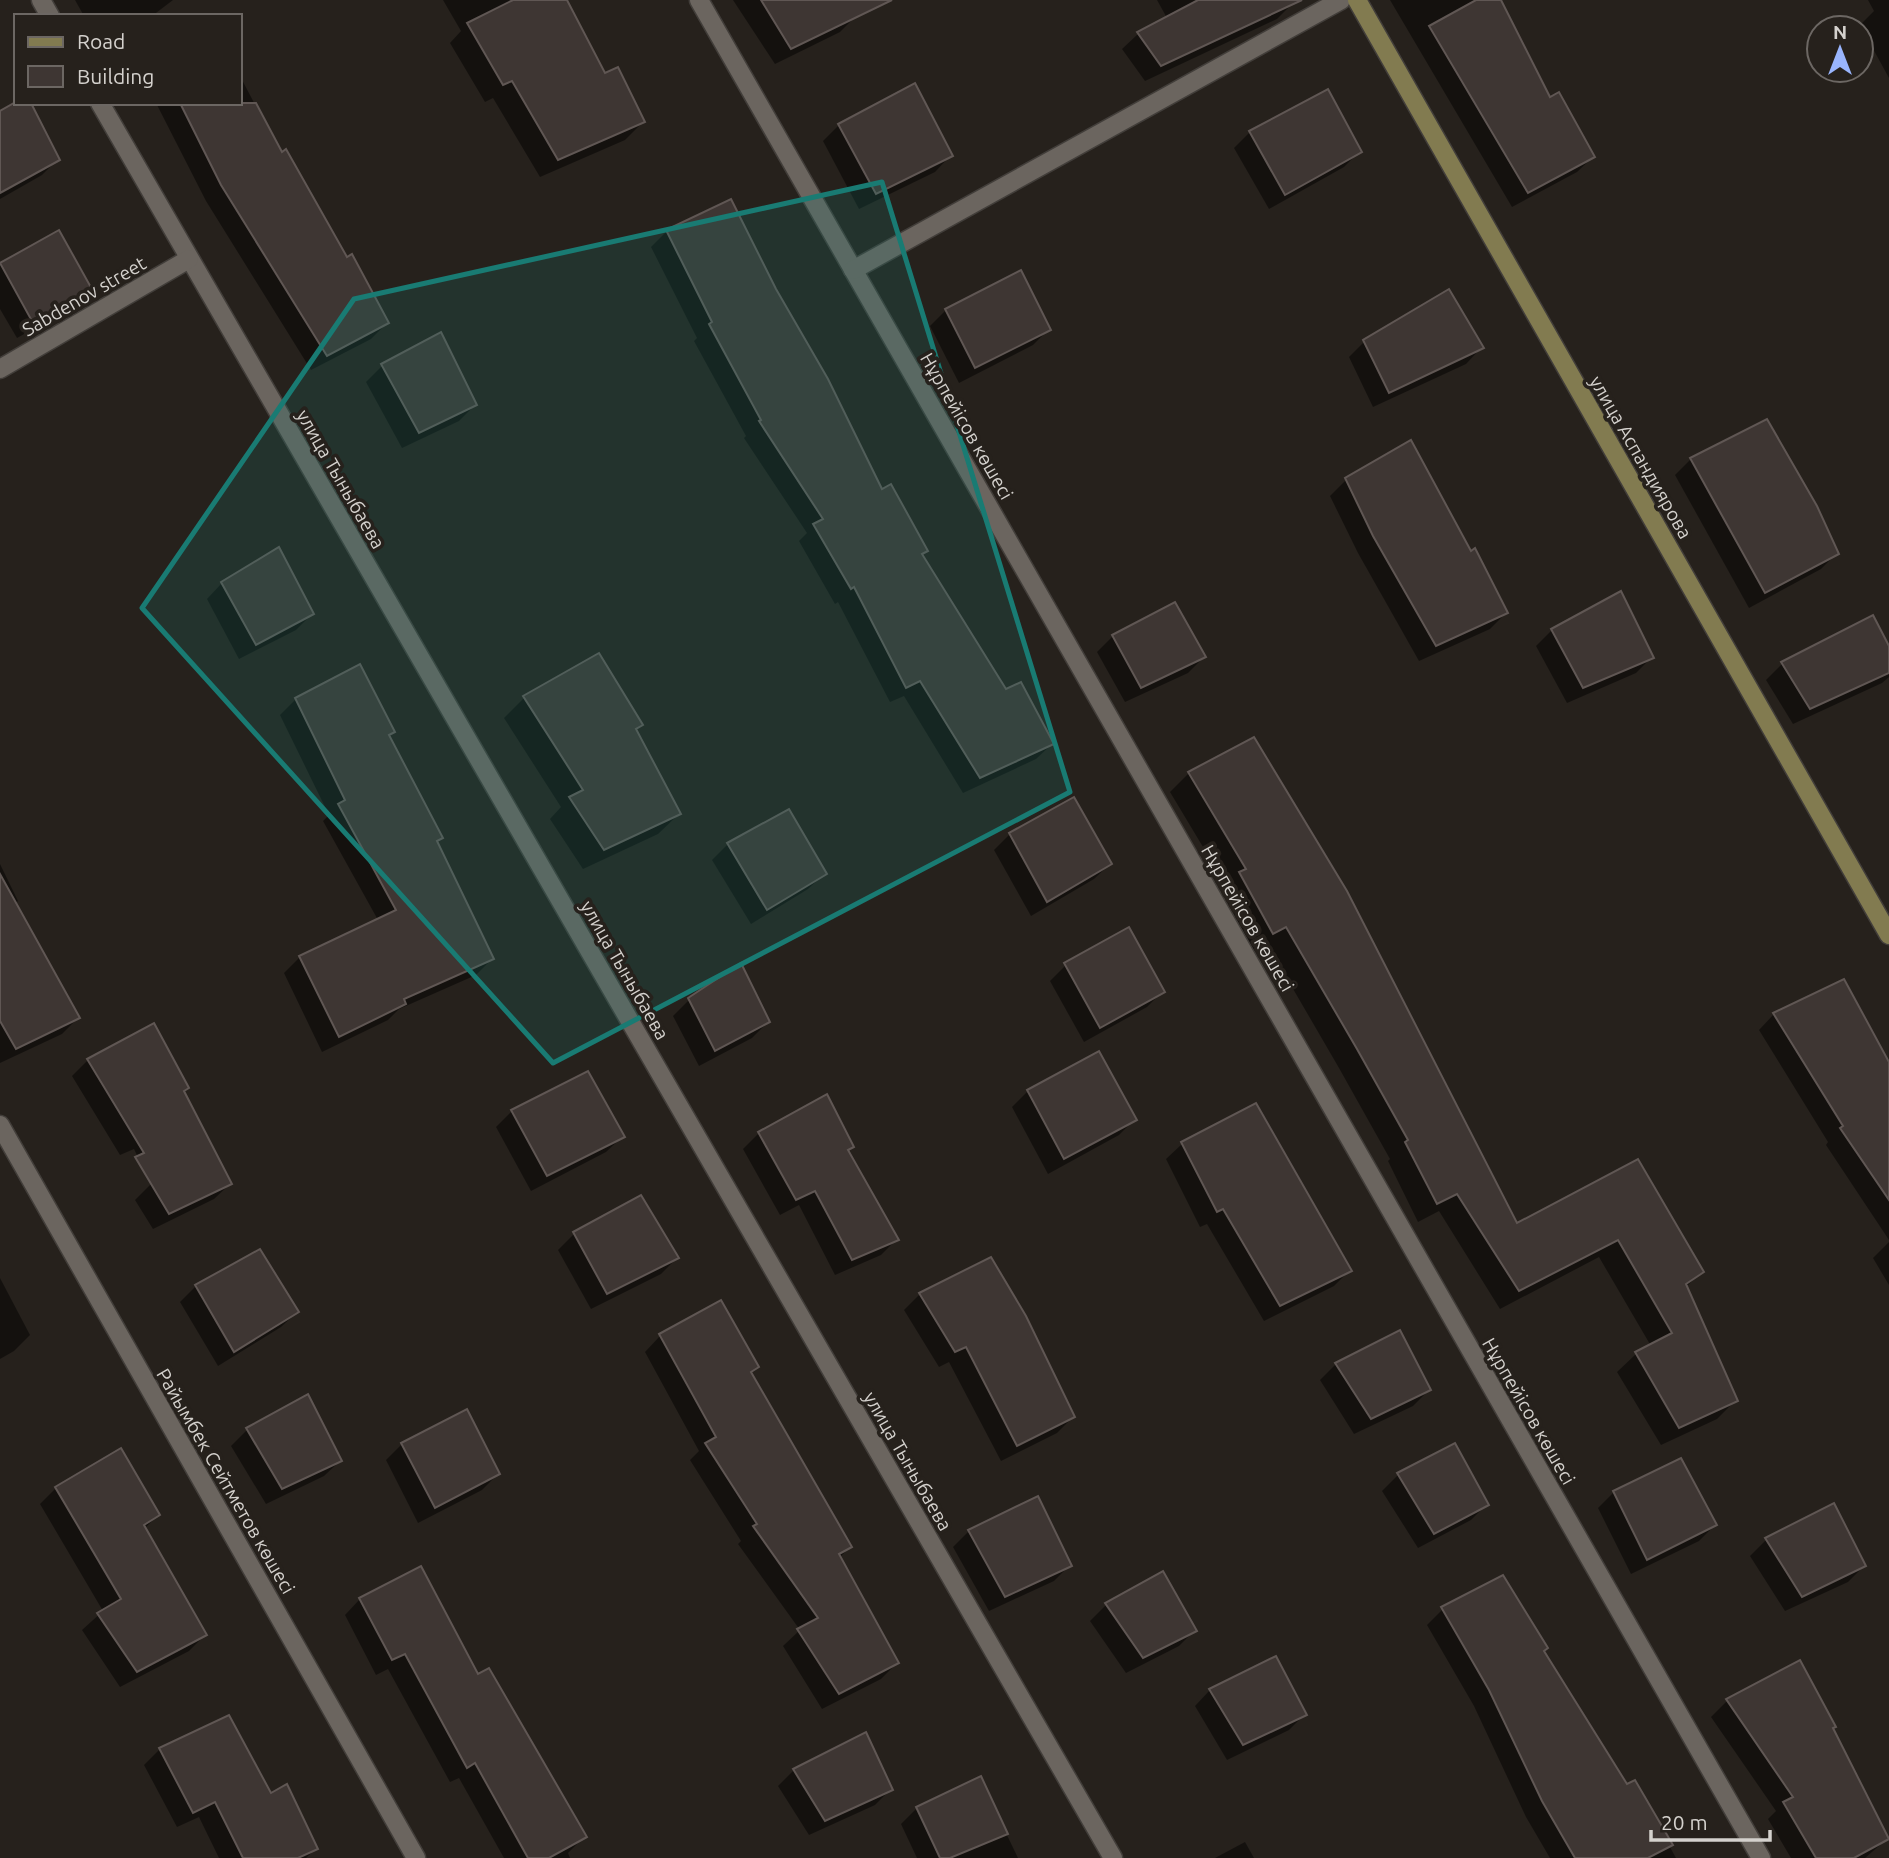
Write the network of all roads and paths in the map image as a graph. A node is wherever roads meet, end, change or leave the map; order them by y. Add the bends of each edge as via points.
1 (698, 0) edge
2 (1341, 0) edge
3 (1357, 0) edge
4 (101, 105) edge
5 (189, 259) junction
6 (853, 270) junction
7 (0, 369) edge
8 (1889, 935) edge
9 (0, 1125) edge
10 (416, 1858) edge
11 (1113, 1858) edge
12 (1761, 1858) edge

1 - 6 street, Нұрпейісов көшесі
2 - 6 street
3 - 8 street, улица Аспандиярова
4 - 5 street, улица Тыныбаева
5 - 7 street, Sabdenov street
5 - 11 street, улица Тыныбаева
6 - 12 street, Нұрпейісов көшесі
9 - 10 street, Райымбек Сейтметов көшесі

